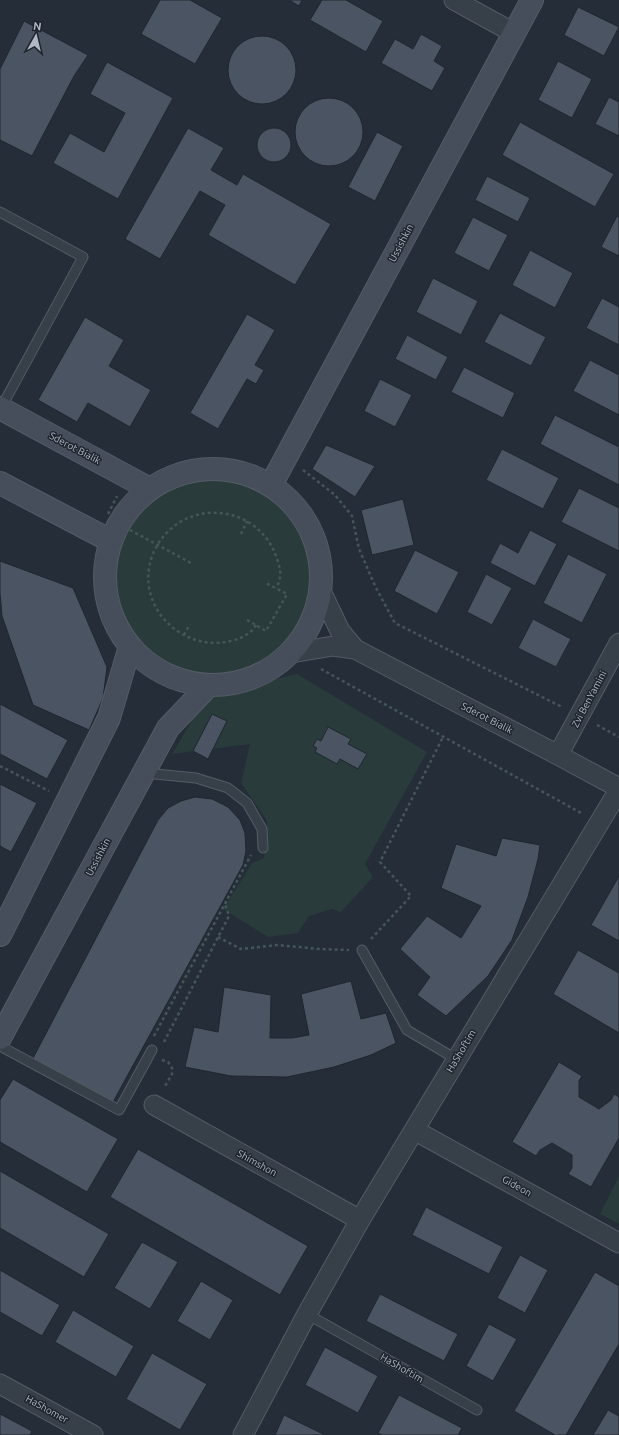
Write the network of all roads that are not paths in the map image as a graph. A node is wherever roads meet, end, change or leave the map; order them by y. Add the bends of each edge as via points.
1 (454, 0) edge
2 (532, 0) edge
3 (514, 33) junction
4 (0, 212) edge
5 (0, 408) edge
6 (0, 483) edge
7 (271, 485) junction
8 (150, 489) junction
9 (104, 538) junction
10 (321, 591) junction
11 (619, 643) edge
12 (130, 646) junction
13 (355, 649) junction
14 (291, 653) junction
15 (209, 685) junction
16 (558, 755) junction
17 (143, 773) junction
18 (619, 789) edge
19 (263, 848) road end
20 (0, 935) edge
21 (362, 950) road end
22 (0, 1038) edge
23 (0, 1046) edge
24 (156, 1049) road end
25 (456, 1059) junction
26 (154, 1106) dead end
27 (414, 1130) junction
28 (360, 1220) junction
29 (619, 1243) edge
30 (307, 1314) junction
31 (0, 1384) edge
32 (477, 1410) dead end
33 (93, 1435) edge
34 (244, 1435) edge

1 - 3 street
2 - 3 street, Ussishkin
3 - 7 street, Ussishkin
4 - 5 lane via 83,257
5 - 8 street, Sderot Bialik
6 - 9 street
7 - 8 street via 227,470 200,470 174,476
7 - 10 street via 284,495 306,523 320,556
8 - 9 street via 134,503
9 - 12 street via 105,578 111,614
10 - 13 street, Sderot Bialik via 340,631
10 - 14 street via 311,625
11 - 16 street, Zvi BenYamini
12 - 15 street via 152,666 179,680
12 - 20 street via 109,718
13 - 14 street, Sderot Bialik via 333,646
13 - 16 street, Sderot Bialik
14 - 15 street via 274,667 253,678 232,684
15 - 17 street, Ussishkin via 168,728
16 - 18 street, Sderot Bialik
17 - 19 lane via 196,778 228,788 247,803 262,828
17 - 22 street, Ussishkin
18 - 25 street, HaShoftim
21 - 25 lane via 407,1030
23 - 24 lane via 119,1110
25 - 27 street, HaShoftim
26 - 28 street, Shimshon
27 - 28 street, HaShoftim
27 - 29 street, Gideon
28 - 30 street, HaShoftim
30 - 32 lane, HaShoftim
30 - 34 street, HaShoftim
31 - 33 street, HaShomer

